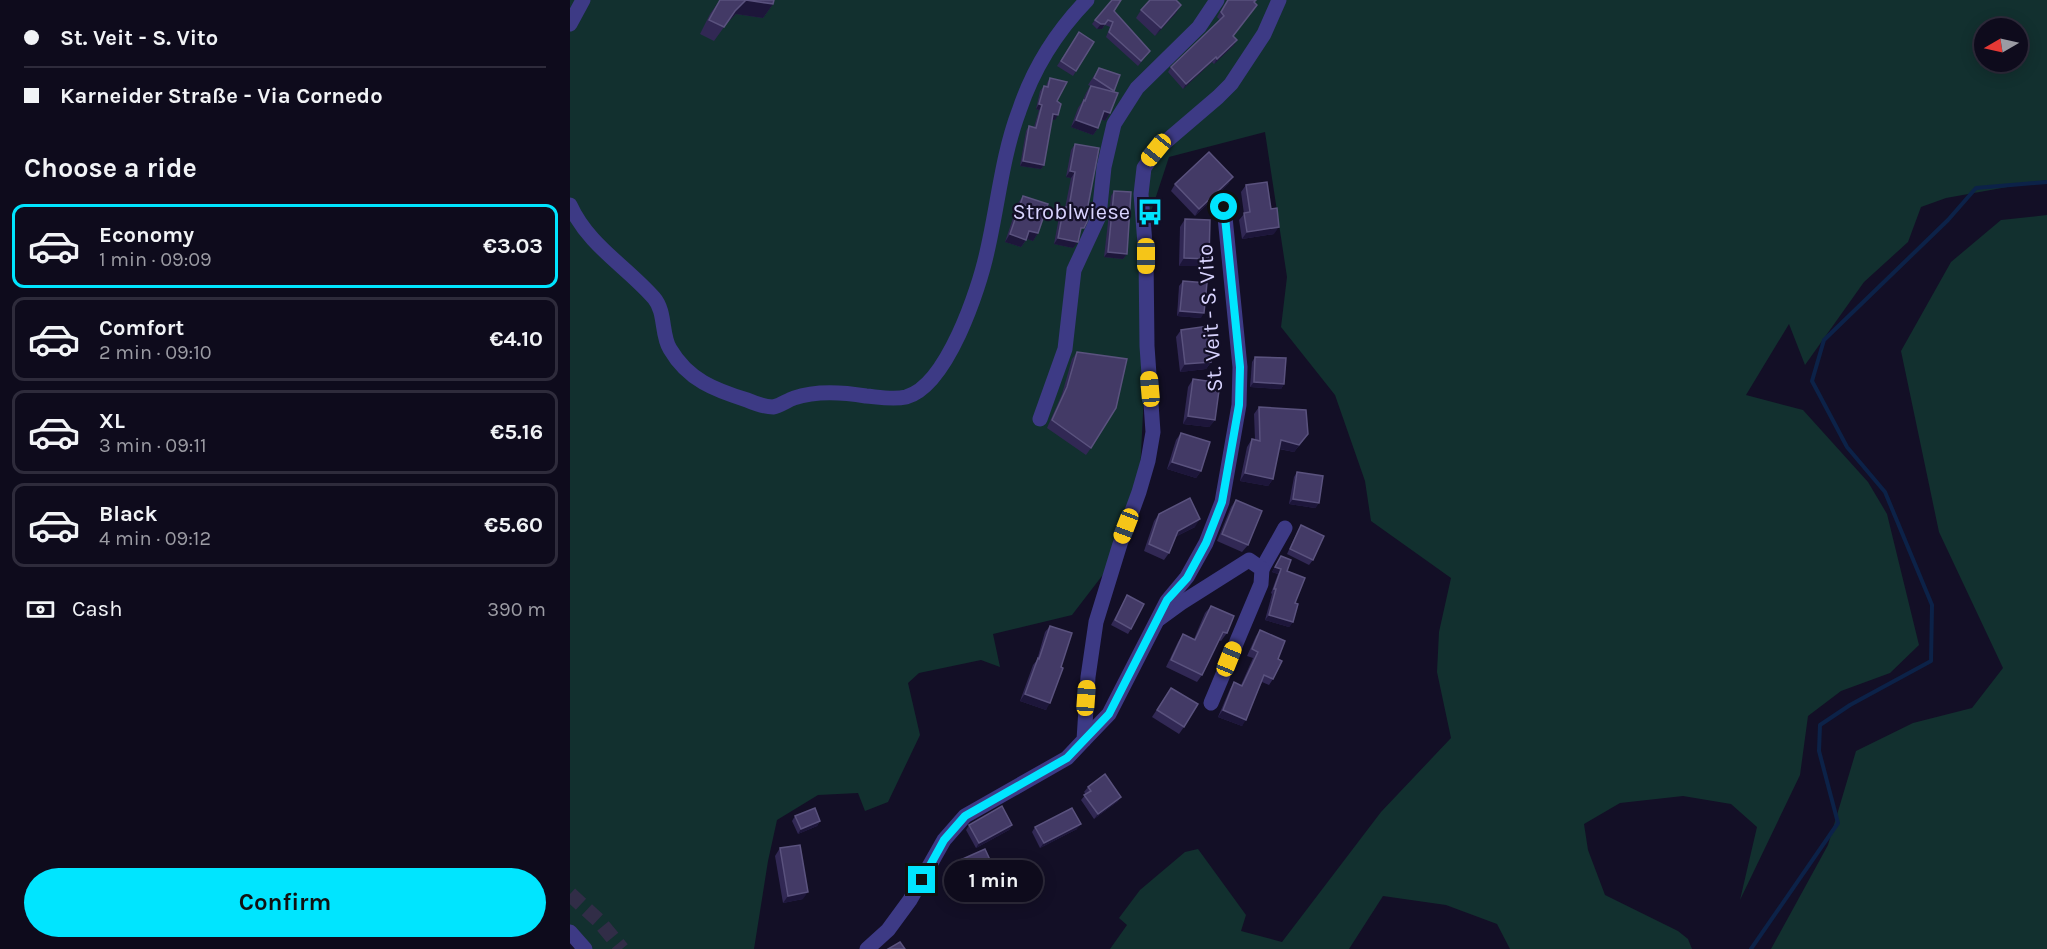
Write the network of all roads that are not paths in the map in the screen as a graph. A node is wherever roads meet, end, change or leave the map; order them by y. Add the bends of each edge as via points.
1 (583, 0) edge
2 (1087, 0) edge
3 (1217, 0) edge
4 (1279, 0) edge
5 (570, 24) edge
6 (570, 205) edge
7 (1224, 207) dead end
8 (1040, 419) dead end
9 (1285, 528) dead end
10 (1262, 569) junction
11 (1157, 622) junction
12 (1211, 703) dead end
13 (1084, 740) junction
14 (570, 932) edge
15 (585, 949) edge
16 (867, 949) edge

1 - 5 street
2 - 6 street via 1042,56 1018,111 987,253 968,313 947,360 927,385 907,397 809,393 773,407 714,390 687,371 669,348 656,301 593,241
3 - 8 street via 1199,27 1137,88 1114,124 1099,216 1074,270 1065,349
4 - 13 street via 1264,34 1231,84 1156,150 1144,168 1141,194 1153,432 1139,492 1096,622
7 - 11 street, St. Veit - S. Vito via 1240,367 1231,457 1222,502 1206,543 1187,578 1167,600
9 - 10 street
10 - 11 street, St. Veit - S. Vito via 1250,560
10 - 12 street via 1261,584
11 - 13 street, St. Veit - S. Vito via 1109,714
13 - 16 street, St. Veit - S. Vito via 1067,758 965,816 944,840 888,930
14 - 15 street

